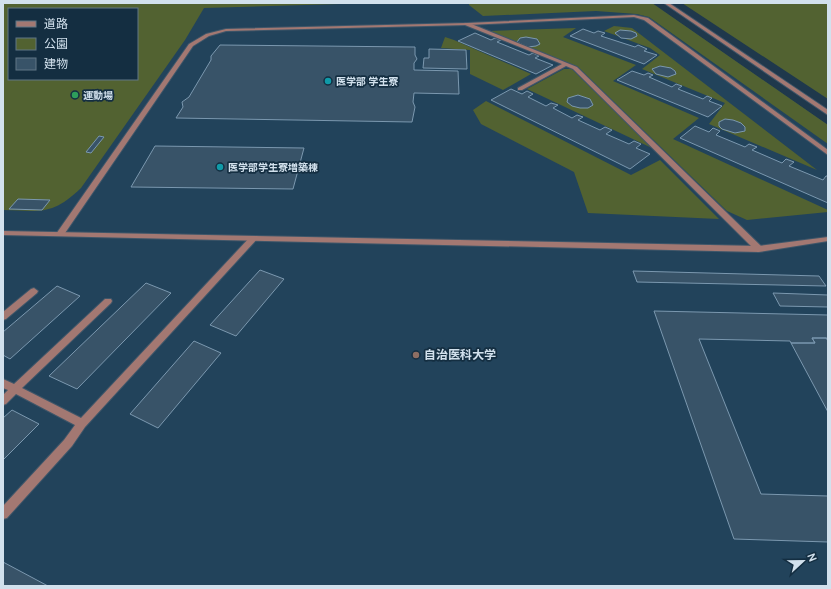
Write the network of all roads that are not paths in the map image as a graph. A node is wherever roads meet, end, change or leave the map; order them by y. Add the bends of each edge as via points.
1 (666, 3) edge
2 (467, 24) junction
3 (566, 64) junction
4 (520, 89) dead end
5 (828, 113) edge
6 (828, 153) edge
7 (3, 233) edge
8 (60, 234) junction
9 (254, 238) junction
10 (828, 239) edge
11 (759, 249) junction
12 (34, 291) dead end
13 (108, 301) dead end
14 (3, 317) edge
15 (3, 383) edge
16 (16, 389) junction
17 (3, 401) edge
18 (82, 424) junction
19 (3, 514) edge

1 - 5 street
2 - 3 street
2 - 6 street via 634,16 646,19
2 - 8 street via 226,30 199,38 191,45
3 - 4 street
3 - 11 street via 575,68
7 - 8 street
8 - 9 street
9 - 11 street
9 - 18 street
10 - 11 street
12 - 14 street
13 - 16 street
15 - 16 street
16 - 17 street
16 - 18 street
18 - 19 street via 68,443

